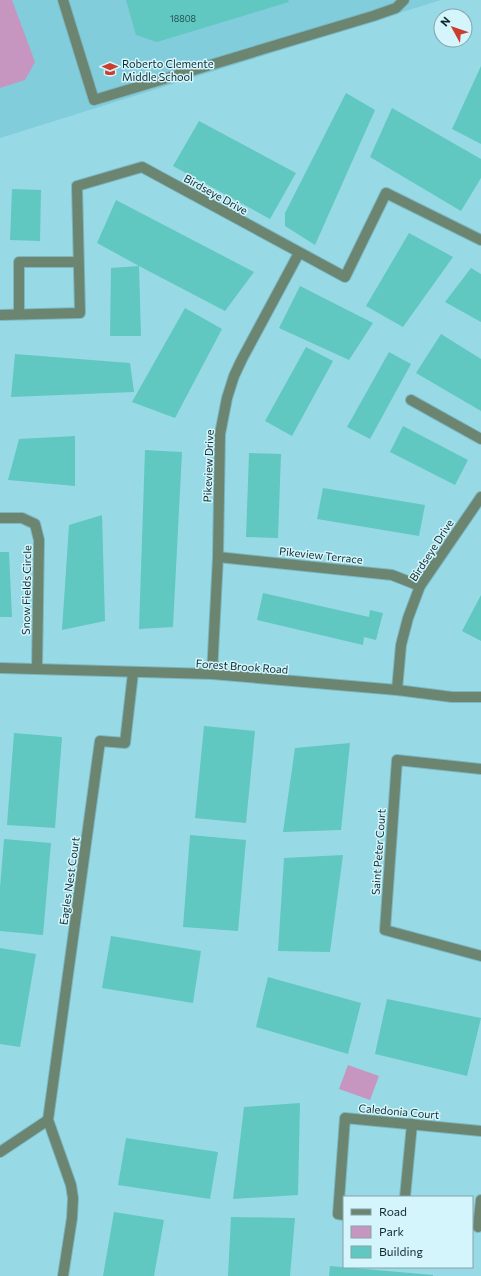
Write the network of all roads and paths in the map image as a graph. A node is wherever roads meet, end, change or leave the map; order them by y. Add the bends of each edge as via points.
1 (63, 0) edge
2 (404, 0) edge
3 (481, 239) edge
4 (299, 253) junction
5 (78, 262) junction
6 (19, 314) junction
7 (0, 315) edge
8 (411, 400) dead end
9 (481, 439) edge
10 (481, 497) edge
11 (0, 518) edge
12 (218, 556) junction
13 (420, 586) junction
14 (0, 668) edge
15 (37, 668) junction
16 (133, 673) junction
17 (212, 674) junction
18 (397, 690) junction
19 (481, 698) edge
20 (481, 769) edge
21 (481, 956) edge
22 (48, 1120) junction
23 (412, 1124) junction
24 (481, 1131) edge
25 (0, 1152) edge
26 (404, 1196) edge
27 (481, 1200) edge
28 (343, 1215) edge
29 (477, 1226) edge
30 (63, 1276) edge

1 - 2 street via 94,100 373,16 396,8
3 - 4 street, Birdseye Drive via 386,193 345,276
4 - 5 street, Birdseye Drive via 142,167 77,186
4 - 12 street, Pikeview Drive via 242,359 227,398 220,434
5 - 6 street via 19,262
5 - 6 street, Birdseye Drive via 80,313
6 - 7 street, Birdseye Drive
8 - 9 street
10 - 13 street, Birdseye Drive
11 - 15 street, Snow Fields Circle via 22,518 35,524 39,540
12 - 13 street, Pikeview Terrace via 392,575
12 - 17 street, Pikeview Drive
13 - 18 street, Birdseye Drive via 401,645
14 - 15 street, Forest Brook Road
15 - 16 street, Forest Brook Road
16 - 17 street, Forest Brook Road
16 - 22 street, Eagles Nest Court via 125,743 100,741
17 - 18 street, Forest Brook Road
18 - 19 street, Forest Brook Road
20 - 21 street, Saint Peter Court via 397,760 385,930
22 - 25 street
22 - 30 street, Eagles Nest Court via 74,1198
23 - 24 street, Caledonia Court
23 - 26 street
23 - 28 street, Caledonia Court via 345,1118 338,1214
27 - 29 street

